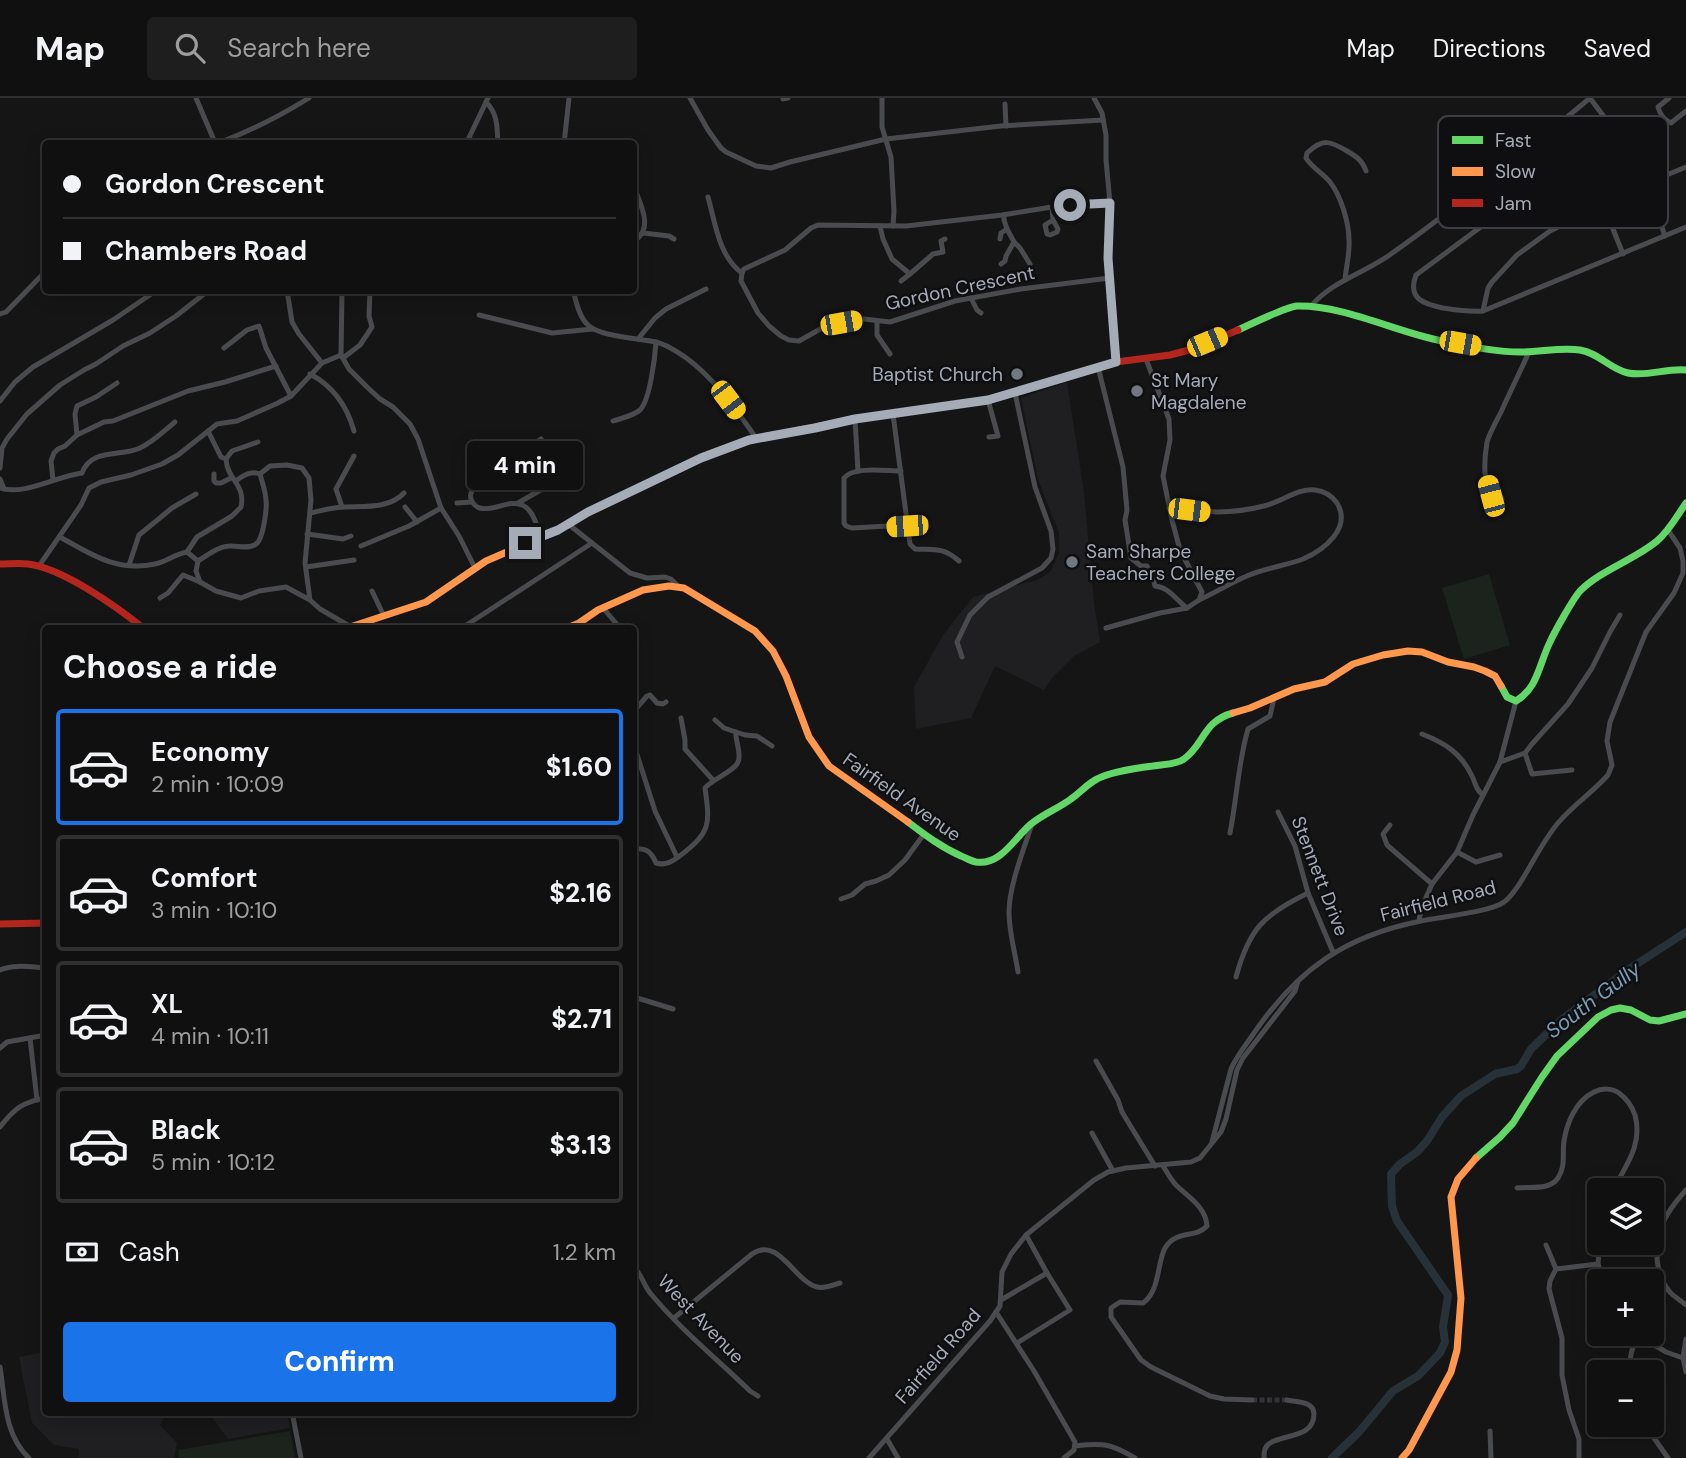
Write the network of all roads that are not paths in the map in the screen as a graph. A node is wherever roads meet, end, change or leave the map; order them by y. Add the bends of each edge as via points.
1 (196, 98) edge
2 (309, 98) edge
3 (569, 98) edge
4 (690, 98) edge
5 (882, 98) edge
6 (1094, 98) edge
7 (1590, 98) edge
8 (1670, 98) edge
9 (487, 100) edge
10 (1005, 104) dead end
11 (1686, 111) edge
12 (1569, 116) edge
13 (1604, 116) edge
14 (1662, 116) edge
15 (1103, 120) junction
16 (1668, 122) edge
17 (1006, 126) junction
18 (886, 139) junction
19 (214, 140) edge
20 (226, 140) edge
21 (468, 140) edge
22 (498, 140) edge
23 (564, 140) edge
24 (1686, 167) edge
25 (1366, 171) dead end
26 (1668, 174) edge
27 (637, 197) edge
28 (708, 197) dead end
29 (1110, 203) junction
30 (1052, 207) junction
31 (1004, 215) junction
32 (1053, 220) dead end
33 (1438, 220) edge
34 (880, 226) junction
35 (893, 226) junction
36 (1686, 227) edge
37 (1478, 228) edge
38 (1556, 228) edge
39 (1613, 228) edge
40 (1662, 228) edge
41 (1007, 229) junction
42 (643, 233) junction
43 (1665, 236) junction
44 (637, 238) edge
45 (674, 239) dead end
46 (944, 239) dead end
47 (1000, 239) dead end
48 (1014, 242) junction
49 (1623, 254) junction
50 (1001, 264) dead end
51 (1030, 264) dead end
52 (741, 273) junction
53 (910, 274) junction
54 (42, 275) edge
55 (1110, 278) junction
56 (1345, 280) junction
57 (901, 281) dead end
58 (706, 289) dead end
59 (151, 294) edge
60 (204, 294) edge
61 (288, 294) edge
62 (342, 294) edge
63 (370, 294) edge
64 (574, 294) edge
65 (971, 298) junction
66 (1311, 306) junction
67 (1483, 311) junction
68 (981, 313) dead end
69 (0, 314) edge
70 (479, 315) dead end
71 (877, 321) junction
72 (593, 329) junction
73 (638, 339) junction
74 (656, 342) junction
75 (224, 348) dead end
76 (1529, 352) junction
77 (890, 354) dead end
78 (342, 356) junction
79 (1146, 359) junction
80 (1116, 362) junction
81 (322, 363) junction
82 (276, 366) junction
83 (1098, 367) junction
84 (1686, 370) edge
85 (310, 374) junction
86 (117, 383) dead end
87 (1015, 393) junction
88 (291, 396) junction
89 (988, 400) junction
90 (0, 401) edge
91 (893, 414) junction
92 (855, 419) junction
93 (613, 421) dead end
94 (175, 422) dead end
95 (208, 431) junction
96 (354, 431) dead end
97 (77, 435) junction
98 (989, 437) dead end
99 (756, 438) junction
100 (541, 439) dead end
101 (258, 442) dead end
102 (354, 456) dead end
103 (226, 459) junction
104 (0, 468) edge
105 (858, 471) junction
106 (901, 471) junction
107 (82, 474) junction
108 (214, 474) dead end
109 (260, 474) junction
110 (234, 479) junction
111 (0, 480) edge
112 (53, 480) junction
113 (1487, 480) dead end
114 (551, 484) dead end
115 (89, 488) junction
116 (2, 489) edge
117 (404, 493) dead end
118 (196, 494) dead end
119 (472, 502) junction
120 (457, 503) dead end
121 (518, 503) junction
122 (1686, 503) edge
123 (342, 507) junction
124 (405, 507) dead end
125 (441, 508) junction
126 (1169, 508) junction
127 (310, 513) junction
128 (416, 522) junction
129 (568, 524) junction
130 (907, 526) junction
131 (1668, 530) junction
132 (307, 534) junction
133 (351, 536) dead end
134 (541, 536) junction
135 (60, 537) junction
136 (222, 537) dead end
137 (592, 543) junction
138 (227, 546) junction
139 (361, 546) dead end
140 (187, 552) junction
141 (354, 560) dead end
142 (198, 561) junction
143 (959, 561) dead end
144 (0, 564) edge
145 (129, 565) junction
146 (40, 566) junction
147 (306, 568) junction
148 (475, 568) junction
149 (200, 582) junction
150 (678, 586) junction
151 (372, 591) dead end
152 (160, 598) dead end
153 (310, 600) junction
154 (1199, 600) junction
155 (603, 608) junction
156 (1187, 608) junction
157 (1620, 615) dead end
158 (384, 616) junction
159 (140, 625) edge
160 (344, 625) edge
161 (358, 625) edge
162 (468, 625) edge
163 (574, 625) edge
164 (617, 625) edge
165 (1106, 628) dead end
166 (962, 657) dead end
167 (1274, 698) junction
168 (1516, 701) junction
169 (666, 702) dead end
170 (637, 708) edge
171 (681, 718) dead end
172 (715, 720) dead end
173 (736, 733) junction
174 (1422, 734) dead end
175 (772, 746) dead end
176 (1525, 753) junction
177 (637, 754) edge
178 (1500, 762) junction
179 (1572, 769) dead end
180 (713, 780) junction
181 (1483, 795) junction
182 (1278, 812) dead end
183 (1031, 824) junction
184 (1390, 825) dead end
185 (1230, 833) dead end
186 (924, 834) junction
187 (637, 849) edge
188 (1457, 852) junction
189 (1500, 855) dead end
190 (677, 857) junction
191 (1432, 884) junction
192 (858, 889) junction
193 (848, 890) dead end
194 (1308, 893) junction
195 (841, 899) dead end
196 (1419, 921) junction
197 (42, 923) edge
198 (0, 924) edge
199 (1333, 952) junction
200 (42, 968) edge
201 (0, 970) edge
202 (1018, 972) dead end
203 (1237, 977) dead end
204 (637, 998) edge
205 (673, 1009) dead end
206 (1686, 1014) edge
207 (42, 1036) edge
208 (30, 1038) junction
209 (0, 1048) edge
210 (1096, 1061) dead end
211 (42, 1099) edge
212 (37, 1100) junction
213 (0, 1127) edge
214 (1093, 1133) dead end
215 (1155, 1166) junction
216 (1163, 1166) junction
217 (1114, 1171) junction
218 (1620, 1178) edge
219 (1517, 1188) dead end
220 (1686, 1190) edge
221 (1026, 1235) junction
222 (1546, 1245) dead end
223 (1599, 1255) edge
224 (1598, 1264) junction
225 (1556, 1269) junction
226 (1600, 1269) edge
227 (637, 1270) edge
228 (1047, 1273) junction
229 (840, 1283) dead end
230 (1001, 1300) junction
231 (1686, 1304) edge
232 (996, 1312) junction
233 (674, 1318) junction
234 (1686, 1339) edge
235 (1017, 1343) junction
236 (1656, 1346) edge
237 (1682, 1358) junction
238 (0, 1367) edge
239 (1686, 1372) edge
240 (758, 1395) dead end
241 (1252, 1400) tunnel mouth
242 (1287, 1400) tunnel mouth
243 (3, 1410) edge
244 (293, 1416) edge
245 (1490, 1431) dead end
246 (1654, 1437) edge
247 (887, 1439) junction
248 (1075, 1446) junction
249 (28, 1458) edge
250 (301, 1458) edge
251 (869, 1458) edge
252 (898, 1458) edge
253 (1064, 1458) edge
254 (1135, 1458) edge
255 (1264, 1458) edge
256 (1402, 1458) edge
257 (1491, 1458) edge
258 (1579, 1458) edge
259 (1668, 1458) edge

1 - 19 street
2 - 20 street via 254,130
3 - 23 street
4 - 18 street via 721,148 756,166 771,168
5 - 18 street
6 - 15 street
7 - 12 street
7 - 13 street
8 - 14 street via 1658,107
9 - 21 street
9 - 22 street via 496,116
10 - 17 street
11 - 16 street
15 - 17 street
15 - 29 street
17 - 18 street
18 - 35 street via 891,157
24 - 26 street
25 - 56 street via 1361,160 1335,143 1321,143 1307,153 1310,164 1330,182 1346,218 1350,239
27 - 42 street via 645,222
28 - 52 street via 722,247
29 - 30 street
29 - 55 street
30 - 31 street
30 - 32 street
31 - 35 street
31 - 41 street
33 - 56 street via 1382,261
34 - 35 street
34 - 52 street via 818,225 785,250
34 - 53 street via 892,258
36 - 43 street
37 - 67 street via 1435,259 1413,282 1415,295 1426,304
38 - 67 street via 1517,256 1492,282
39 - 49 street
40 - 43 street
41 - 47 street
41 - 48 street
42 - 44 street
42 - 45 street
43 - 49 street
46 - 53 street via 943,252 933,254
48 - 50 street
48 - 51 street
49 - 67 street
52 - 71 street, Gordon Crescent via 758,313 789,341 841,323
53 - 57 street
54 - 69 street
55 - 65 street, Gordon Crescent
55 - 80 street
56 - 66 street
58 - 73 street via 666,309
59 - 90 street via 33,367
60 - 104 street via 150,333 60,385 7,439
61 - 81 street via 292,322
62 - 78 street
63 - 78 street via 372,327 360,345
64 - 72 street via 582,317
65 - 68 street
65 - 71 street, Gordon Crescent via 890,322
66 - 76 street via 1418,336
66 - 79 street via 1294,306 1193,349
70 - 72 street via 551,333
71 - 77 street via 877,335
72 - 73 street
73 - 74 street
74 - 93 street via 642,408
74 - 99 street via 686,358 708,378
75 - 82 street via 258,326
76 - 84 street via 1583,350 1631,374
76 - 113 street via 1488,440
78 - 81 street
78 - 125 street via 367,387 411,424
79 - 80 street
79 - 126 street via 1169,419 1163,476
80 - 83 street
81 - 85 street
82 - 88 street
82 - 97 street via 188,391
83 - 87 street
83 - 156 street via 1123,467 1131,558 1147,566 1155,586 1169,590
85 - 88 street
85 - 96 street via 337,396
86 - 97 street via 77,406
87 - 89 street
87 - 166 street via 1053,549 1042,568 988,597 970,615 957,642
88 - 95 street
89 - 91 street
89 - 98 street via 998,436
91 - 92 street
91 - 106 street
92 - 99 street
92 - 105 street
94 - 107 street via 137,450 95,459
95 - 103 street
95 - 115 street via 162,464
97 - 112 street via 54,453
99 - 129 street via 701,458
100 - 119 street via 472,490
101 - 103 street via 232,451
102 - 123 street via 336,489
103 - 110 street
105 - 106 street
105 - 130 street via 844,478 846,526
106 - 130 street
107 - 112 street
107 - 115 street
108 - 110 street via 216,483
109 - 110 street
109 - 127 street via 275,465 302,468 311,486
109 - 138 street via 266,499 261,538 253,546
110 - 140 street via 242,493 241,508 197,537
111 - 116 street
112 - 116 street
114 - 121 street
115 - 135 street
117 - 123 street via 386,503
118 - 145 street via 139,535
119 - 120 street
119 - 121 street via 480,508
121 - 134 street via 532,515
122 - 131 street
123 - 127 street
124 - 128 street
125 - 128 street
125 - 148 street
126 - 154 street via 1180,550 1202,592
126 - 154 street via 1236,512 1314,489 1334,499 1342,515 1338,531 1319,550 1247,575
127 - 132 street
128 - 139 street
129 - 134 street
129 - 137 street
130 - 143 street via 915,549 941,549
131 - 168 street via 1640,554 1579,592 1550,642 1533,685
131 - 196 street, Fairfield Road via 1680,548 1683,573 1646,632 1611,722 1608,775 1559,821 1530,870 1504,902
132 - 133 street
132 - 147 street
134 - 148 street
135 - 145 street via 96,558
135 - 146 street
136 - 138 street
137 - 150 street via 630,573 671,579
137 - 162 street
138 - 142 street
140 - 142 street
140 - 145 street via 159,564
141 - 147 street
142 - 149 street
144 - 146 street
146 - 159 street via 71,579
147 - 153 street
148 - 158 street via 438,596
149 - 152 street via 183,575
149 - 153 street via 242,598 286,587
150 - 155 street via 643,590
150 - 186 street, Fairfield Avenue via 755,631 779,661 809,737 830,766
151 - 158 street
153 - 160 street
154 - 156 street
155 - 163 street
155 - 164 street
156 - 165 street
157 - 176 street via 1577,692
158 - 161 street
167 - 168 street, Fairfield Avenue via 1325,681 1353,664 1408,651 1485,671
167 - 183 street, Fairfield Avenue via 1215,721 1183,760 1097,779
167 - 185 street via 1269,716 1248,729
168 - 178 street
169 - 170 street via 657,703 650,695
171 - 180 street via 685,749
172 - 173 street
173 - 175 street via 757,736
173 - 180 street via 738,762
174 - 181 street via 1451,748
176 - 178 street
176 - 179 street via 1532,774
177 - 190 street via 655,811
178 - 181 street
180 - 190 street via 705,788 708,811 703,836
181 - 188 street
182 - 194 street, Stennett Drive via 1295,846
183 - 186 street, Fairfield Avenue via 1004,852 985,862 956,855
183 - 202 street via 1009,909
184 - 191 street via 1383,834 1387,845
186 - 192 street via 899,867
187 - 190 street via 646,849 662,865
188 - 189 street via 1476,862
188 - 191 street
191 - 196 street
192 - 193 street
192 - 195 street
194 - 199 street, Stennett Drive
194 - 203 street via 1267,916 1243,953
196 - 199 street, Fairfield Road via 1367,936
197 - 198 street
199 - 216 street, Fairfield Road via 1298,981 1243,1058 1221,1132 1200,1158
200 - 201 street
204 - 205 street
206 - 256 street via 1656,1021 1621,1008 1600,1016 1554,1060 1520,1115 1459,1176 1451,1190 1461,1298 1457,1350 1451,1372
207 - 208 street
208 - 209 street
208 - 212 street
210 - 215 street
211 - 212 street
212 - 213 street via 18,1107
214 - 217 street
215 - 216 street, Fairfield Road
215 - 217 street, Fairfield Road
216 - 241 street via 1174,1184 1203,1212 1207,1226 1173,1238 1164,1250 1148,1299 1120,1302 1111,1308 1111,1317 1151,1367 1210,1396
217 - 221 street, Fairfield Road via 1094,1180
218 - 219 street via 1631,1157 1638,1126 1626,1098 1614,1090 1601,1090 1578,1104 1570,1117 1564,1165 1556,1180 1543,1187
220 - 231 street via 1664,1219 1656,1255 1662,1281
221 - 228 street
221 - 230 street, Fairfield Road via 1004,1266
222 - 225 street
223 - 224 street
224 - 225 street
224 - 226 street
225 - 258 street via 1549,1289 1562,1338 1562,1375 1579,1439
227 - 233 street, West Avenue via 648,1291
228 - 230 street
228 - 235 street via 1070,1310
229 - 233 street via 815,1286 774,1252 758,1250
230 - 232 street, Fairfield Road
232 - 235 street
232 - 247 street, Fairfield Road
233 - 240 street, West Avenue
234 - 237 street
235 - 248 street
236 - 237 street
237 - 239 street
238 - 243 street
242 - 255 street via 1312,1407 1311,1425 1299,1434 1269,1443
243 - 249 street via 12,1436
244 - 250 street
245 - 257 street
246 - 259 street
247 - 251 street, Fairfield Road
247 - 252 street
248 - 253 street
248 - 254 street via 1100,1443

